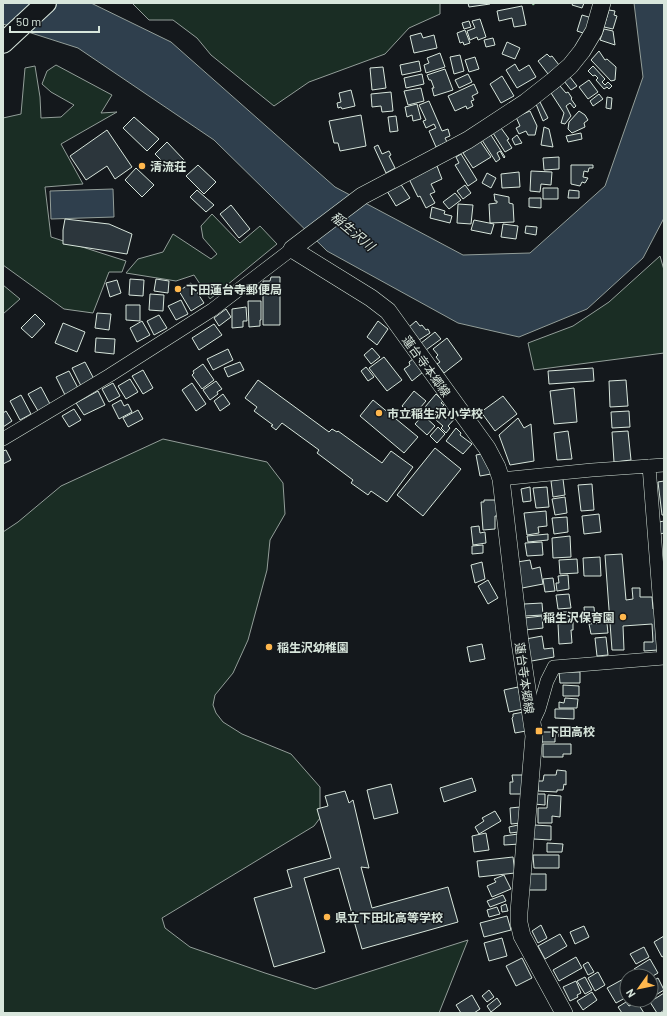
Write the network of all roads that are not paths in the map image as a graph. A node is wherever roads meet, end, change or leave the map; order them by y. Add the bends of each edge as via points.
1 (46, 3) edge
2 (602, 3) edge
3 (3, 43) edge
4 (296, 246) junction
5 (3, 439) edge
6 (664, 465) edge
7 (649, 466) junction
8 (501, 478) junction
9 (664, 658) edge
10 (532, 724) junction
11 (564, 1013) edge

1 - 3 highway
2 - 4 main road via 594,31 582,51 554,80 526,102 468,140 362,196
4 - 5 street via 212,310
4 - 8 main road, 蓮台寺本郷線 via 388,311 487,448
6 - 7 street
7 - 8 street
7 - 9 street
8 - 10 main road, 蓮台寺本郷線
9 - 10 street via 554,667
10 - 11 main road, 蓮台寺本郷線 via 534,736 519,923 522,936

